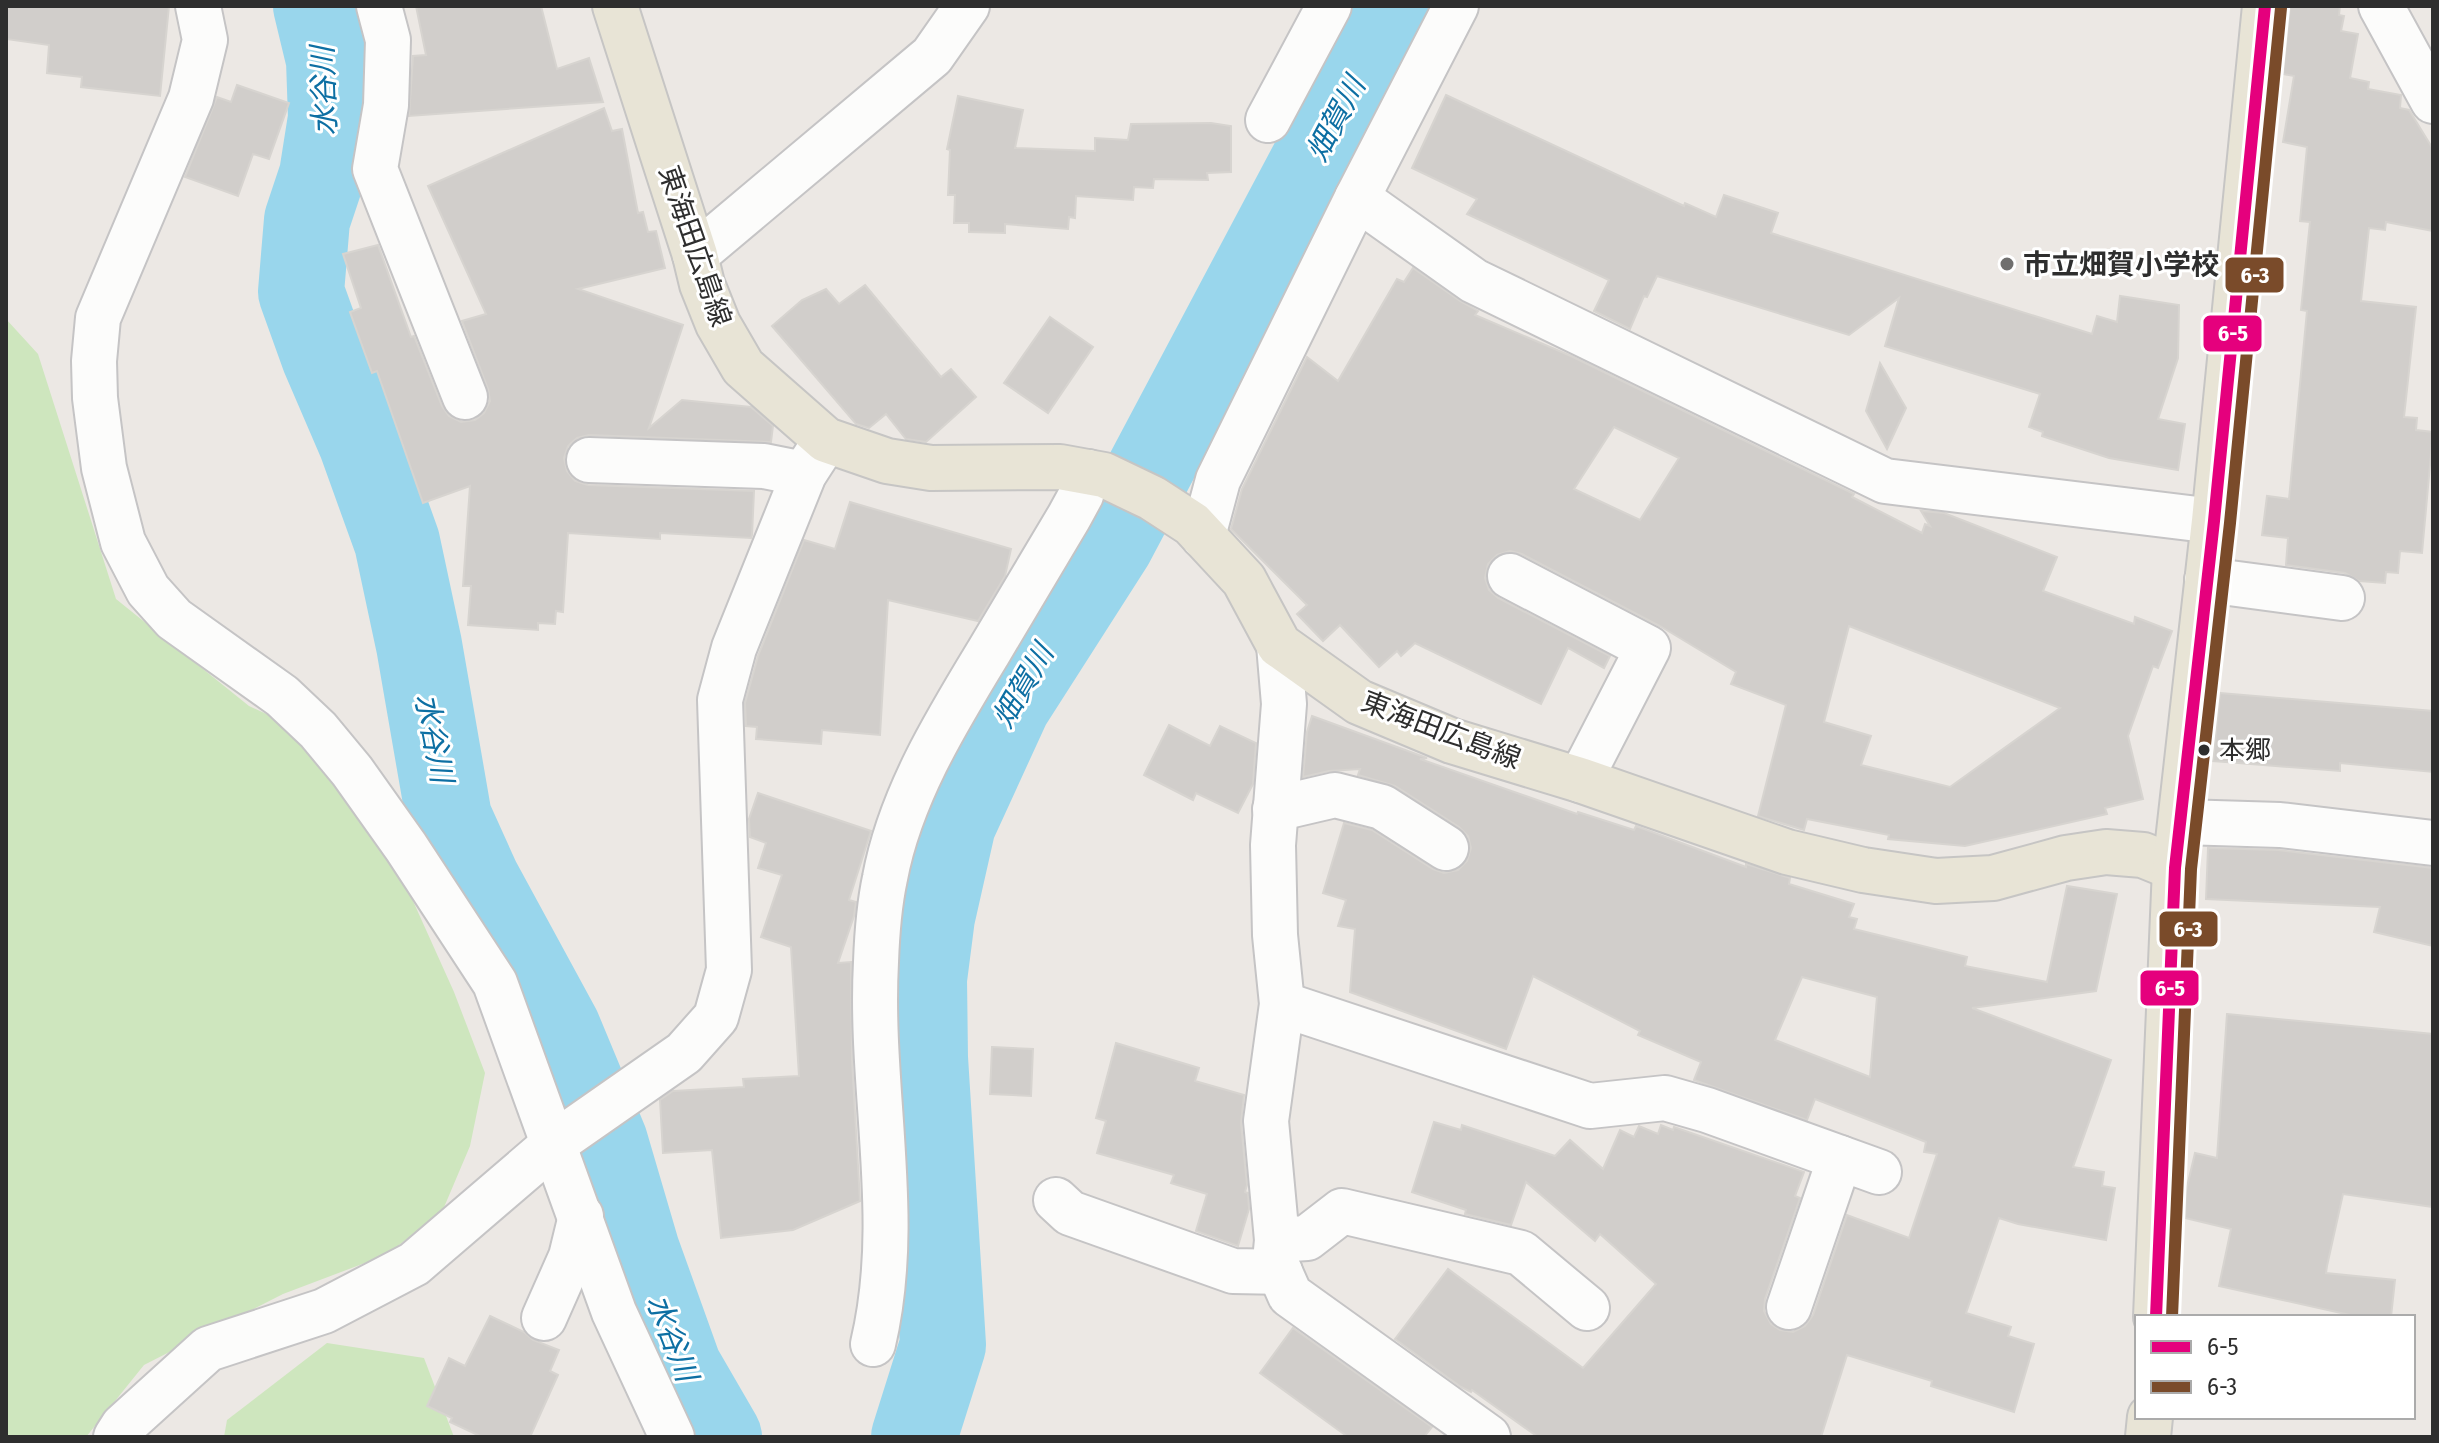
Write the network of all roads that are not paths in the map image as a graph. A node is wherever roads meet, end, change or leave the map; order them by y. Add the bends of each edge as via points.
1 (198, 6) edge
2 (379, 6) edge
3 (615, 6) edge
4 (967, 6) edge
5 (1329, 6) edge
6 (1456, 6) edge
7 (2265, 6) edge
8 (2381, 6) edge
9 (2433, 101) edge
10 (1268, 120) dead end
11 (1357, 198) junction
12 (695, 255) junction
13 (465, 397) dead end
14 (815, 457) junction
15 (589, 460) dead end
16 (1096, 473) junction
17 (2214, 521) junction
18 (1197, 530) junction
19 (1510, 576) dead end
20 (2207, 580) junction
21 (2342, 598) dead end
22 (1279, 645) junction
23 (1580, 780) junction
24 (1275, 809) junction
25 (2182, 822) junction
26 (2433, 843) edge
27 (1446, 848) dead end
28 (2175, 868) junction
29 (1282, 1004) junction
30 (567, 1134) junction
31 (1056, 1200) dead end
32 (581, 1216) junction
33 (1278, 1256) junction
34 (1789, 1307) dead end
35 (1587, 1308) dead end
36 (2156, 1315) edge
37 (544, 1318) dead end
38 (873, 1344) dead end
39 (116, 1437) edge
40 (672, 1437) edge
41 (1488, 1437) edge

1 - 30 street via 205,40 191,98 98,318 95,398 104,468 123,542 148,590 174,619 282,696 352,771 495,983
2 - 13 street via 388,40 387,92 375,169
3 - 12 main road, 東海田広島線
4 - 12 street via 932,56
5 - 10 street
6 - 11 street
7 - 17 main road
8 - 9 street
11 - 17 street via 1474,281 1885,481
11 - 18 street
12 - 14 main road, 東海田広島線 via 718,324 743,367
14 - 15 street via 764,466
14 - 16 main road, 東海田広島線 via 931,468 1060,467
14 - 30 street via 734,648 720,700 729,970 716,1017 684,1053
16 - 18 main road, 東海田広島線 via 1152,498
16 - 38 street via 949,716 900,826 885,876 875,1007 886,1258
17 - 20 main road
18 - 22 main road, 東海田広島線 via 1244,580
19 - 23 street via 1648,648
20 - 21 street
20 - 25 main road
22 - 23 main road, 東海田広島線 via 1359,702 1452,741
22 - 24 street via 1284,704
23 - 28 main road, 東海田広島線 via 1787,852 1878,873 1936,881 1993,878 2106,852 2143,855
24 - 27 street via 1335,795 1382,807
24 - 29 street via 1275,935
25 - 26 street via 2280,825
25 - 28 main road
28 - 36 main road
29 - 33 street via 1266,1121
29 - 34 street via 1590,1106 1665,1098 1860,1165
30 - 32 street
30 - 39 street via 414,1264 324,1311 208,1349
31 - 33 street via 1070,1213 1233,1271
32 - 37 street via 571,1257
32 - 40 street via 614,1312
33 - 35 street via 1342,1211 1521,1253
33 - 41 street via 1290,1295

